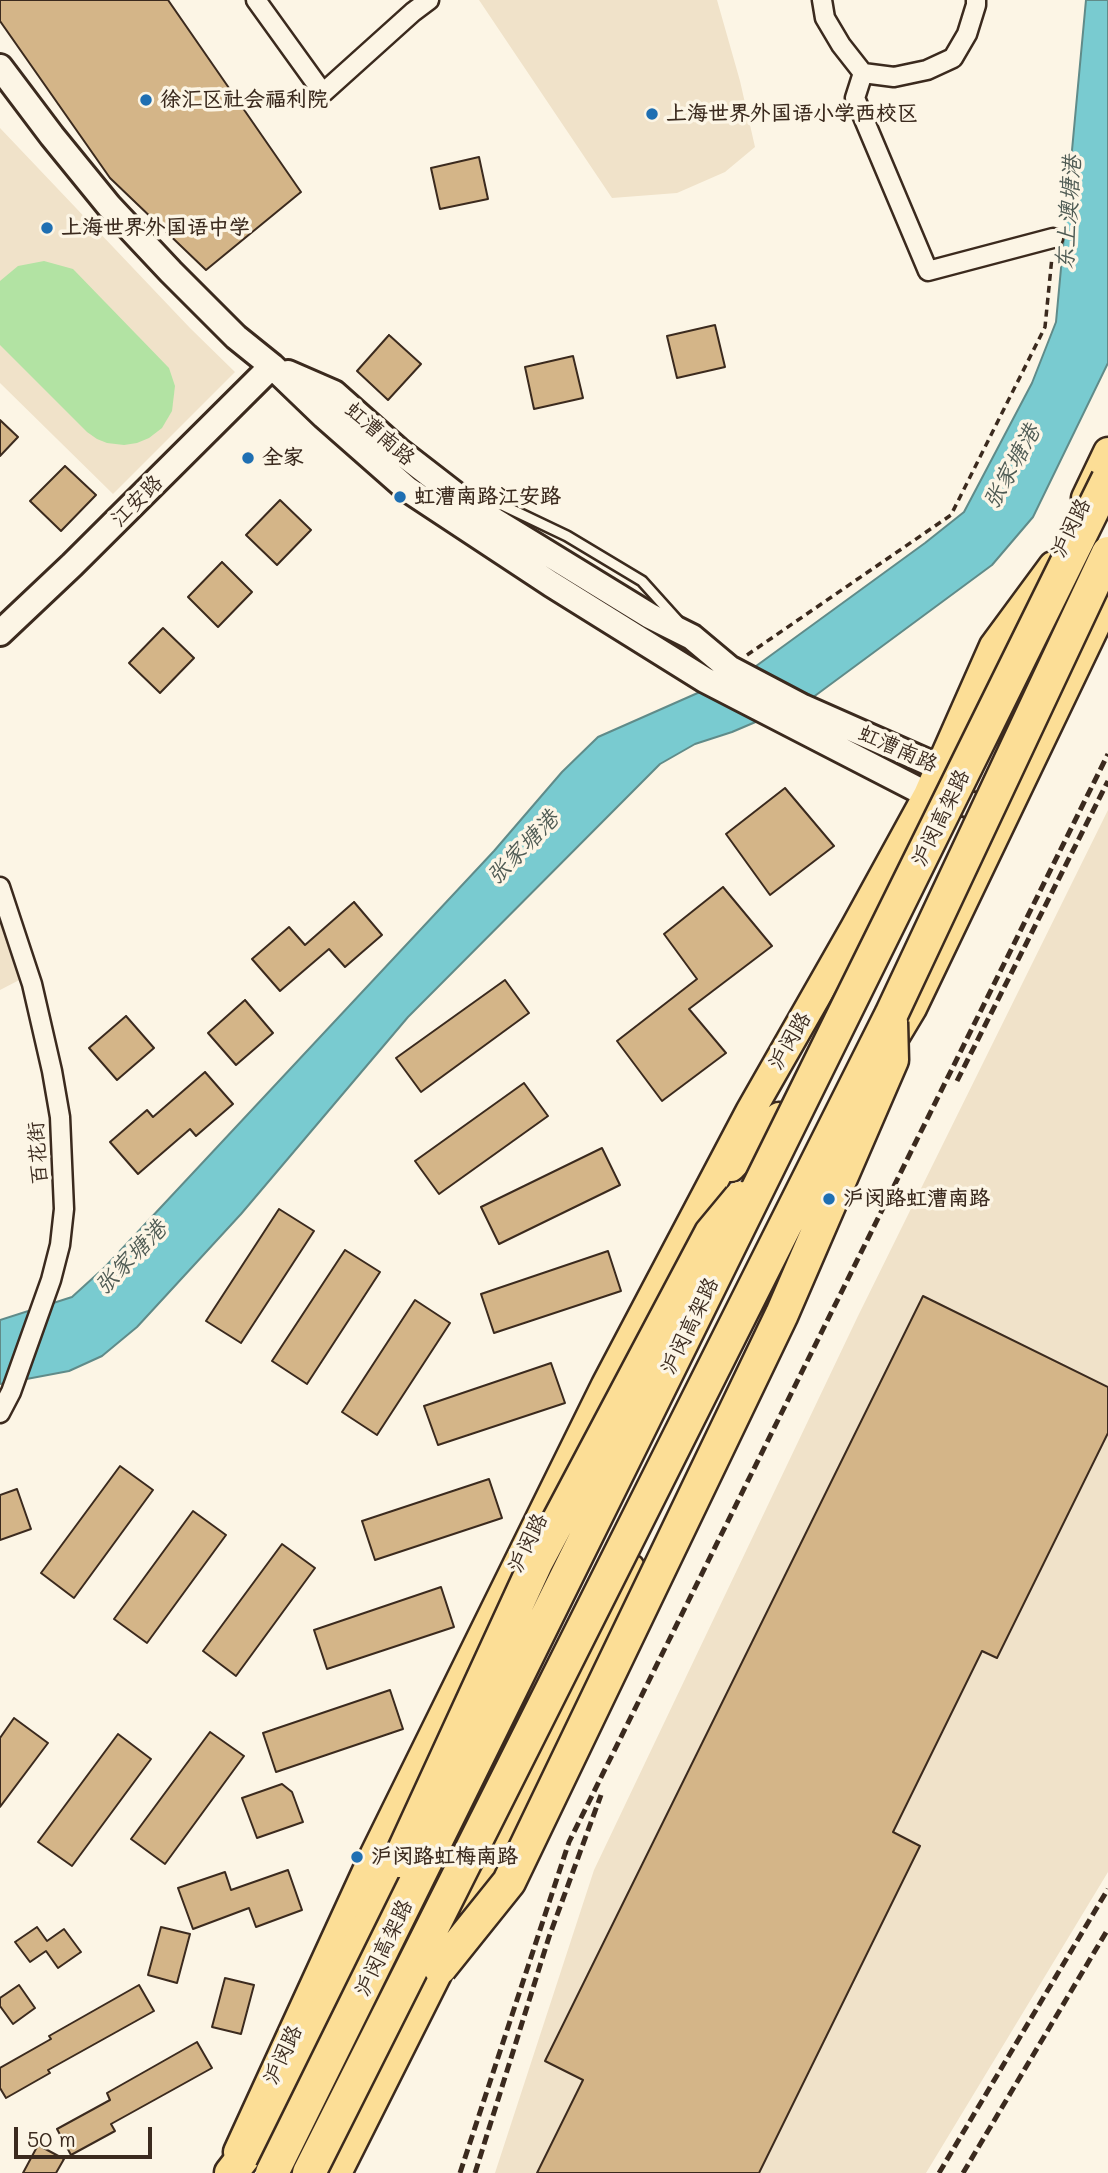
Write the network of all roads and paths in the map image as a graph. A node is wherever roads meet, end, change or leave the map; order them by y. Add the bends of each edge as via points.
1 (256, 0) edge
2 (429, 0) edge
3 (822, 0) edge
4 (975, 0) edge
5 (0, 67) edge
6 (863, 73) junction
7 (1053, 238) joint
8 (272, 366) junction
9 (1108, 452) edge
10 (1108, 479) edge
11 (1108, 555) edge
12 (1108, 599) edge
13 (0, 633) edge
14 (729, 667) junction
15 (793, 713) junction
16 (941, 784) junction
17 (988, 806) junction
18 (0, 887) edge
19 (855, 928) junction
20 (891, 1015) junction
21 (811, 1052) junction
22 (779, 1117) junction
23 (772, 1160) junction
24 (709, 1189) junction
25 (0, 1413) edge
26 (407, 1867) junction
27 (464, 1912) junction
28 (440, 1968) junction
29 (267, 2127) junction
30 (230, 2173) edge
31 (265, 2173) edge
32 (272, 2173) edge
33 (308, 2173) edge
34 (337, 2173) edge

1 - 2 street via 323,93
3 - 6 street via 825,18
4 - 6 street via 967,34 953,58 894,78
5 - 8 main road, 虹漕南路 via 109,206 236,337
6 - 7 street via 855,97 928,271
7 - 14 path via 1045,327 951,515
8 - 13 main road, 江安路
8 - 14 main road, 虹漕南路 via 334,393 469,505 692,637
8 - 15 main road, 虹漕南路 via 407,489 705,680
9 - 16 main road, 沪闵路 via 1053,566 994,646
10 - 23 highway, 沪闵高架路, bridge
11 - 17 main road
11 - 20 highway, 沪闵高架路, bridge
12 - 17 main road
14 - 15 main road, 虹漕南路
15 - 16 main road, 虹漕南路
16 - 17 main road, 虹漕南路
16 - 19 main road, 沪闵路
16 - 21 main road, 沪闵路
17 - 27 main road via 892,1001 865,1086
18 - 25 street, 百花街 via 32,984 60,1118 64,1209 51,1280 12,1392
19 - 21 main road, 沪闵路
19 - 24 main road, 沪闵路
20 - 28 highway, bridge via 892,1060 782,1314 509,1882
20 - 33 highway, 沪闵高架路, bridge
21 - 22 main road, 沪闵路
22 - 24 main road
22 - 26 main road, 沪闵路
23 - 26 highway, bridge via 711,1233 536,1563
23 - 32 highway, 沪闵高架路, bridge
24 - 30 main road, 沪闵路 via 606,1385 373,1858
26 - 29 highway via 378,1907
26 - 31 main road, 沪闵路
27 - 28 main road
27 - 33 main road via 431,1954
28 - 34 main road
29 - 30 highway
29 - 31 highway

